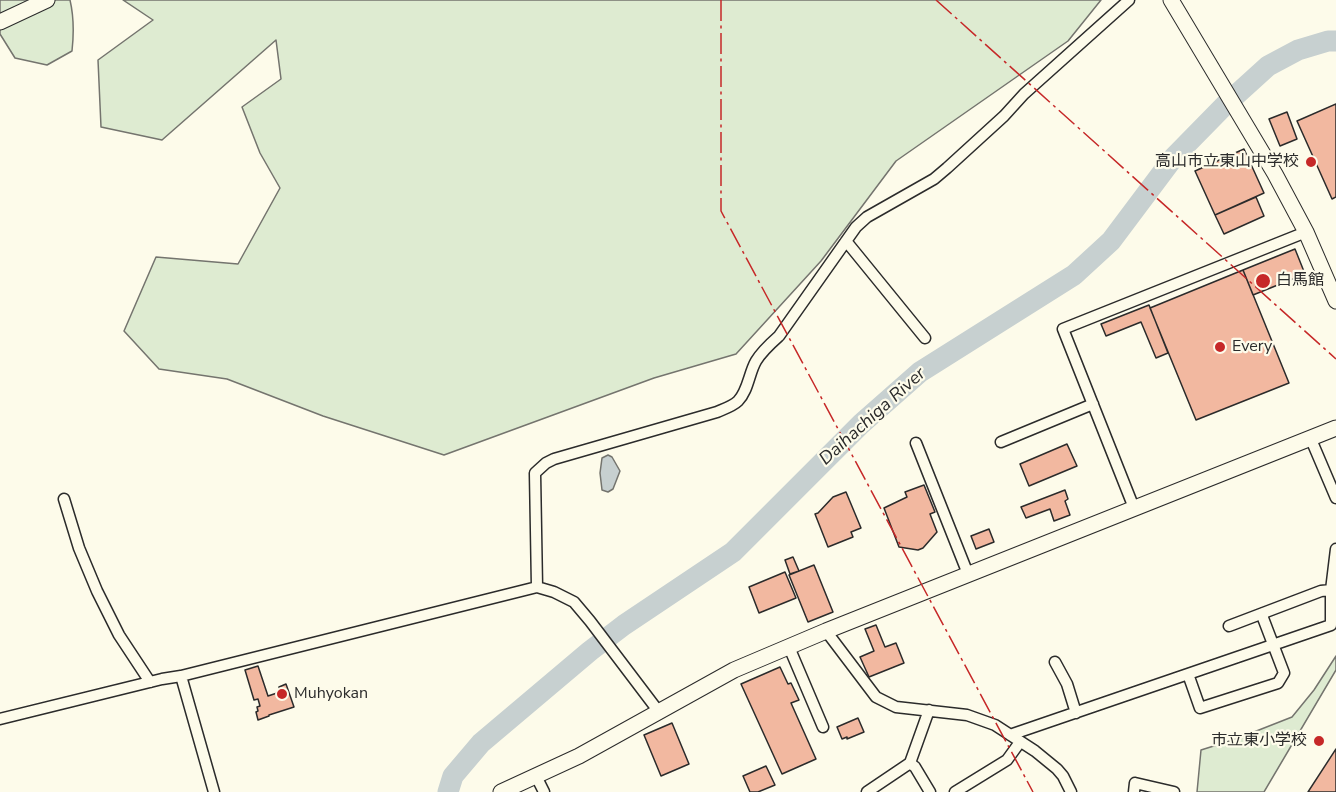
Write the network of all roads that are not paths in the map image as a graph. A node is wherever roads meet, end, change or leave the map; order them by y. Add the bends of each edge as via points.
1 (47, 0) edge
2 (1129, 0) edge
3 (1171, 0) edge
4 (0, 22) edge
5 (1306, 232) junction
6 (846, 241) junction
7 (1336, 301) edge
8 (925, 338) dead end
9 (1093, 404) junction
10 (1336, 428) edge
11 (1310, 437) junction
12 (1001, 442) dead end
13 (916, 443) dead end
14 (1336, 498) edge
15 (64, 500) dead end
16 (1134, 508) junction
17 (1336, 549) edge
18 (968, 574) junction
19 (537, 587) junction
20 (1331, 590) junction
21 (1263, 613) junction
22 (1229, 626) dead end
23 (826, 631) junction
24 (1273, 645) junction
25 (789, 647) junction
26 (1055, 662) dead end
27 (1188, 674) junction
28 (181, 676) junction
29 (150, 682) junction
30 (929, 710) junction
31 (659, 712) junction
32 (1076, 713) junction
33 (0, 719) edge
34 (823, 728) dead end
35 (1015, 738) junction
36 (910, 763) junction
37 (536, 776) junction
38 (214, 792) edge
39 (501, 792) edge
40 (544, 792) edge
41 (867, 792) edge
42 (930, 792) edge
43 (955, 792) edge
44 (1071, 792) edge
45 (1134, 792) edge
46 (1174, 792) edge

1 - 4 street
2 - 6 street via 947,168 867,216
3 - 5 street
5 - 7 street
5 - 9 street via 1063,329
6 - 8 street
6 - 19 street via 779,336 755,362 739,400 717,412 554,459 535,473
9 - 12 street
9 - 16 street
10 - 11 street
11 - 14 street
11 - 16 street
13 - 18 street
15 - 29 street via 98,591 124,643
16 - 18 street
17 - 20 street
18 - 23 street
19 - 28 street
19 - 31 street via 574,603
20 - 21 street
20 - 24 street via 1331,625
21 - 22 street
21 - 24 street
23 - 25 street
23 - 30 street via 876,697 896,707
24 - 27 street
24 - 27 street via 1284,673 1278,682 1200,708
25 - 31 street via 734,670
25 - 34 street
26 - 32 street
27 - 32 street
28 - 29 street
28 - 38 street
29 - 33 street
30 - 35 street via 979,718
30 - 36 street
31 - 37 street
32 - 35 street
35 - 43 street via 1007,760
35 - 44 street via 1057,769
36 - 41 street
36 - 42 street
37 - 39 street
37 - 40 street
45 - 46 street via 1135,783

